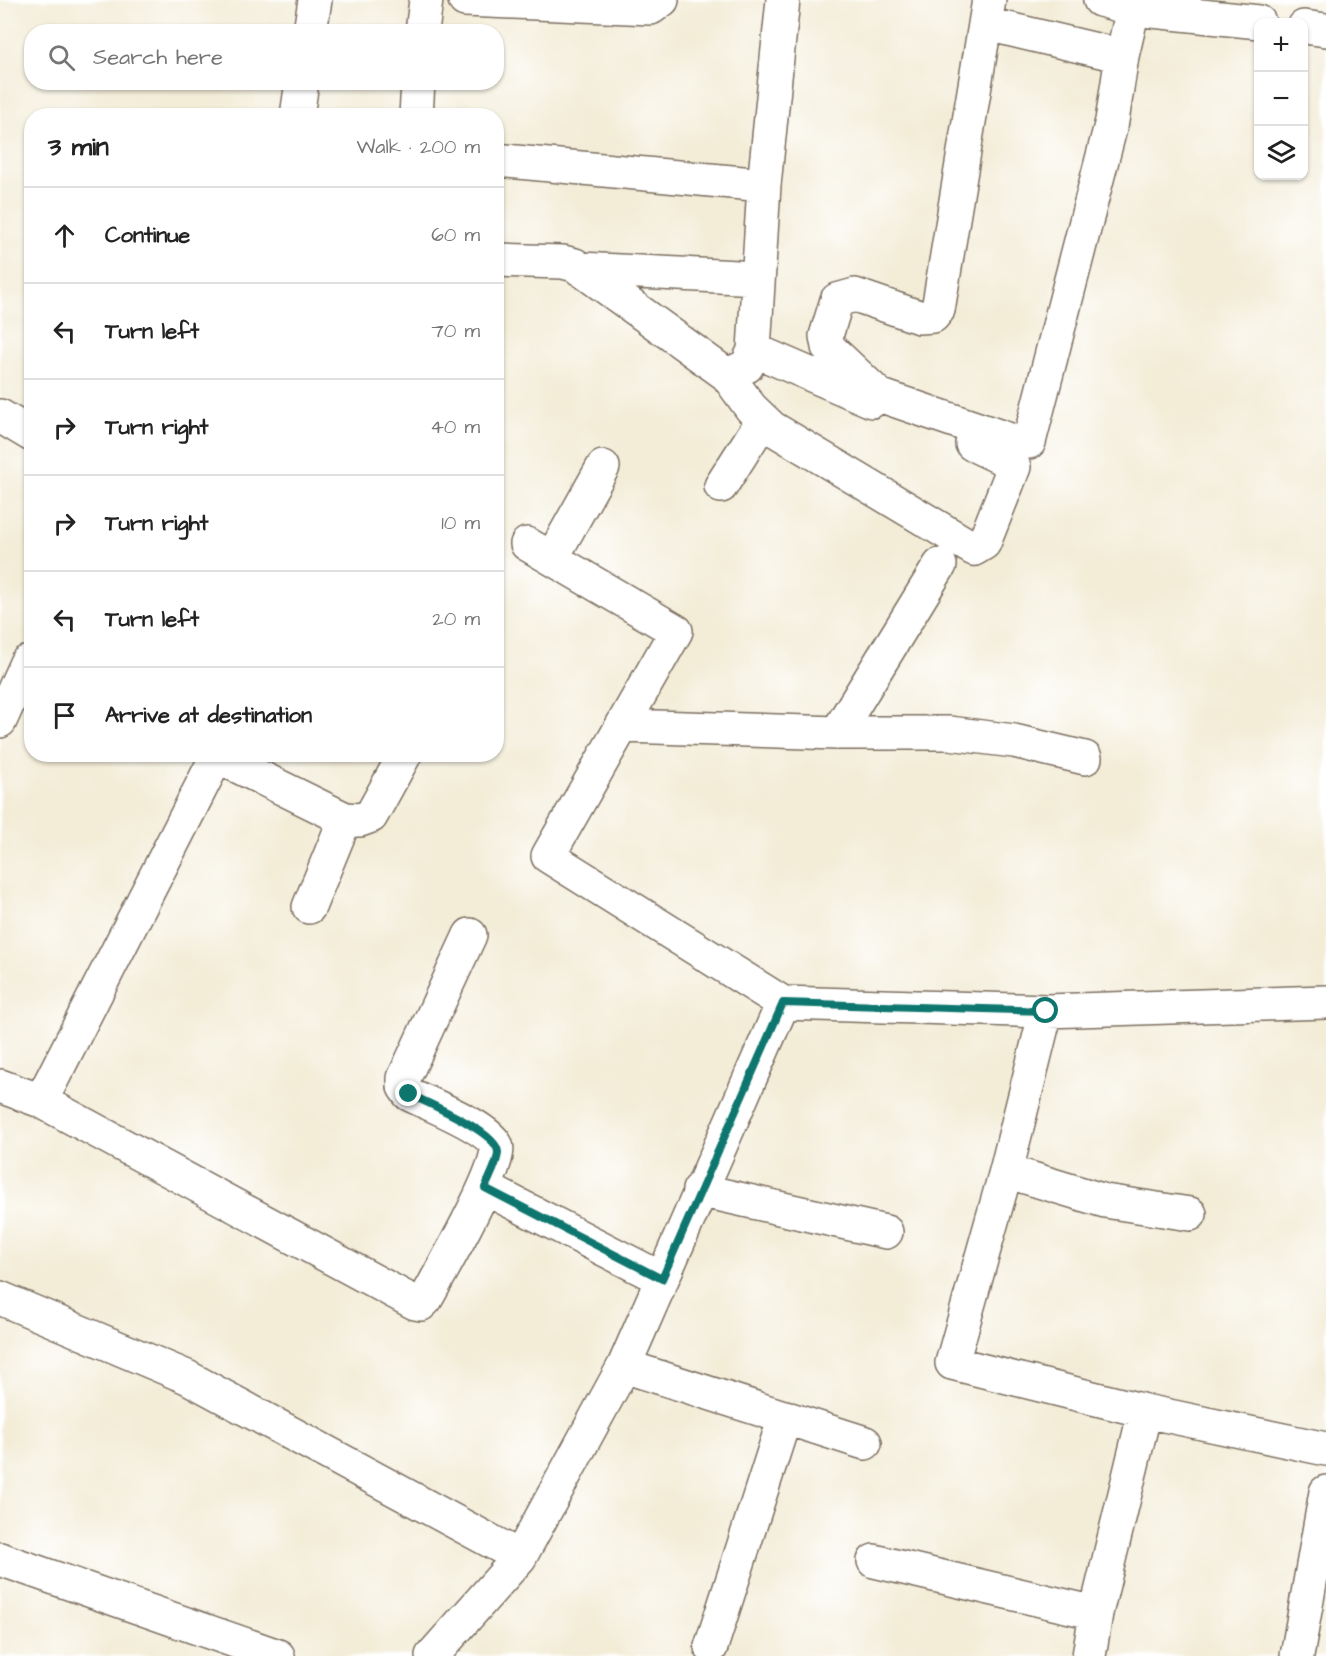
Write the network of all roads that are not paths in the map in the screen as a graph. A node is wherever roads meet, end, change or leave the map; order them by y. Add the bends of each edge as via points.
1 (315, 0) edge
2 (426, 0) edge
3 (465, 0) edge
4 (662, 0) edge
5 (1100, 0) edge
6 (1133, 9) junction
7 (782, 11) edge
8 (988, 12) edge
9 (1254, 21) edge
10 (311, 24) edge
11 (423, 24) edge
12 (1308, 28) edge
13 (1326, 30) edge
14 (1122, 56) junction
15 (301, 90) edge
16 (418, 90) edge
17 (298, 108) edge
18 (416, 108) edge
19 (504, 161) edge
20 (764, 186) junction
21 (504, 260) edge
22 (580, 268) junction
23 (758, 278) junction
24 (754, 350) junction
25 (727, 375) junction
26 (0, 416) edge
27 (763, 420) junction
28 (24, 430) edge
29 (603, 467) dead end
30 (721, 486) dead end
31 (940, 565) dead end
32 (19, 655) edge
33 (0, 721) edge
34 (624, 726) junction
35 (837, 733) junction
36 (1085, 758) dead end
37 (214, 762) edge
38 (232, 762) edge
39 (401, 762) edge
40 (345, 819) junction
41 (309, 907) dead end
42 (470, 936) dead end
43 (1326, 1002) edge
44 (783, 1003) junction
45 (1046, 1011) junction
46 (0, 1086) edge
47 (41, 1101) junction
48 (1006, 1171) junction
49 (485, 1188) junction
50 (699, 1190) junction
51 (1190, 1214) dead end
52 (886, 1232) dead end
53 (662, 1279) junction
54 (0, 1298) edge
55 (624, 1366) junction
56 (1145, 1411) junction
57 (785, 1418) junction
58 (865, 1443) dead end
59 (1326, 1449) edge
60 (1326, 1492) edge
61 (520, 1557) junction
62 (0, 1559) edge
63 (874, 1561) dead end
64 (1096, 1613) junction
65 (711, 1647) dead end
66 (278, 1656) edge
67 (432, 1656) edge
68 (1089, 1656) edge
69 (1297, 1656) edge

1 - 10 street
2 - 11 street
3 - 4 street via 651,8
5 - 6 street
6 - 9 street
6 - 14 street
7 - 20 street
8 - 14 street
8 - 14 street via 938,310 933,316 919,317 855,295 846,296 837,300 826,336 836,357 879,395 1016,442 1029,442 1112,121
12 - 13 street
15 - 17 street
16 - 18 street
19 - 20 street
20 - 23 street
21 - 22 street via 563,262
22 - 23 street
22 - 25 street
23 - 24 street
24 - 25 street via 747,366
24 - 27 street via 994,453 1014,467 1013,473 984,543 974,549
25 - 27 street
26 - 28 street
27 - 30 street
29 - 34 street via 539,551 676,631
31 - 35 street
32 - 33 street
34 - 35 street
34 - 44 street via 548,855
35 - 36 street via 949,733 1014,741
37 - 47 street
38 - 40 street
39 - 40 street via 371,816
40 - 41 street
42 - 49 street via 404,1078 404,1087 409,1094 486,1134 497,1146 498,1154
43 - 45 street
44 - 45 street
44 - 50 street
45 - 48 street
46 - 47 street
47 - 49 street via 415,1303 426,1299
48 - 51 street via 1105,1202
48 - 56 street via 952,1363
49 - 53 street
50 - 52 street
50 - 53 street
53 - 55 street
54 - 61 street via 187,1377
55 - 57 street
55 - 61 street
56 - 59 street
56 - 64 street
57 - 58 street
57 - 65 street
60 - 69 street
61 - 67 street
62 - 66 street
63 - 64 street
64 - 68 street

